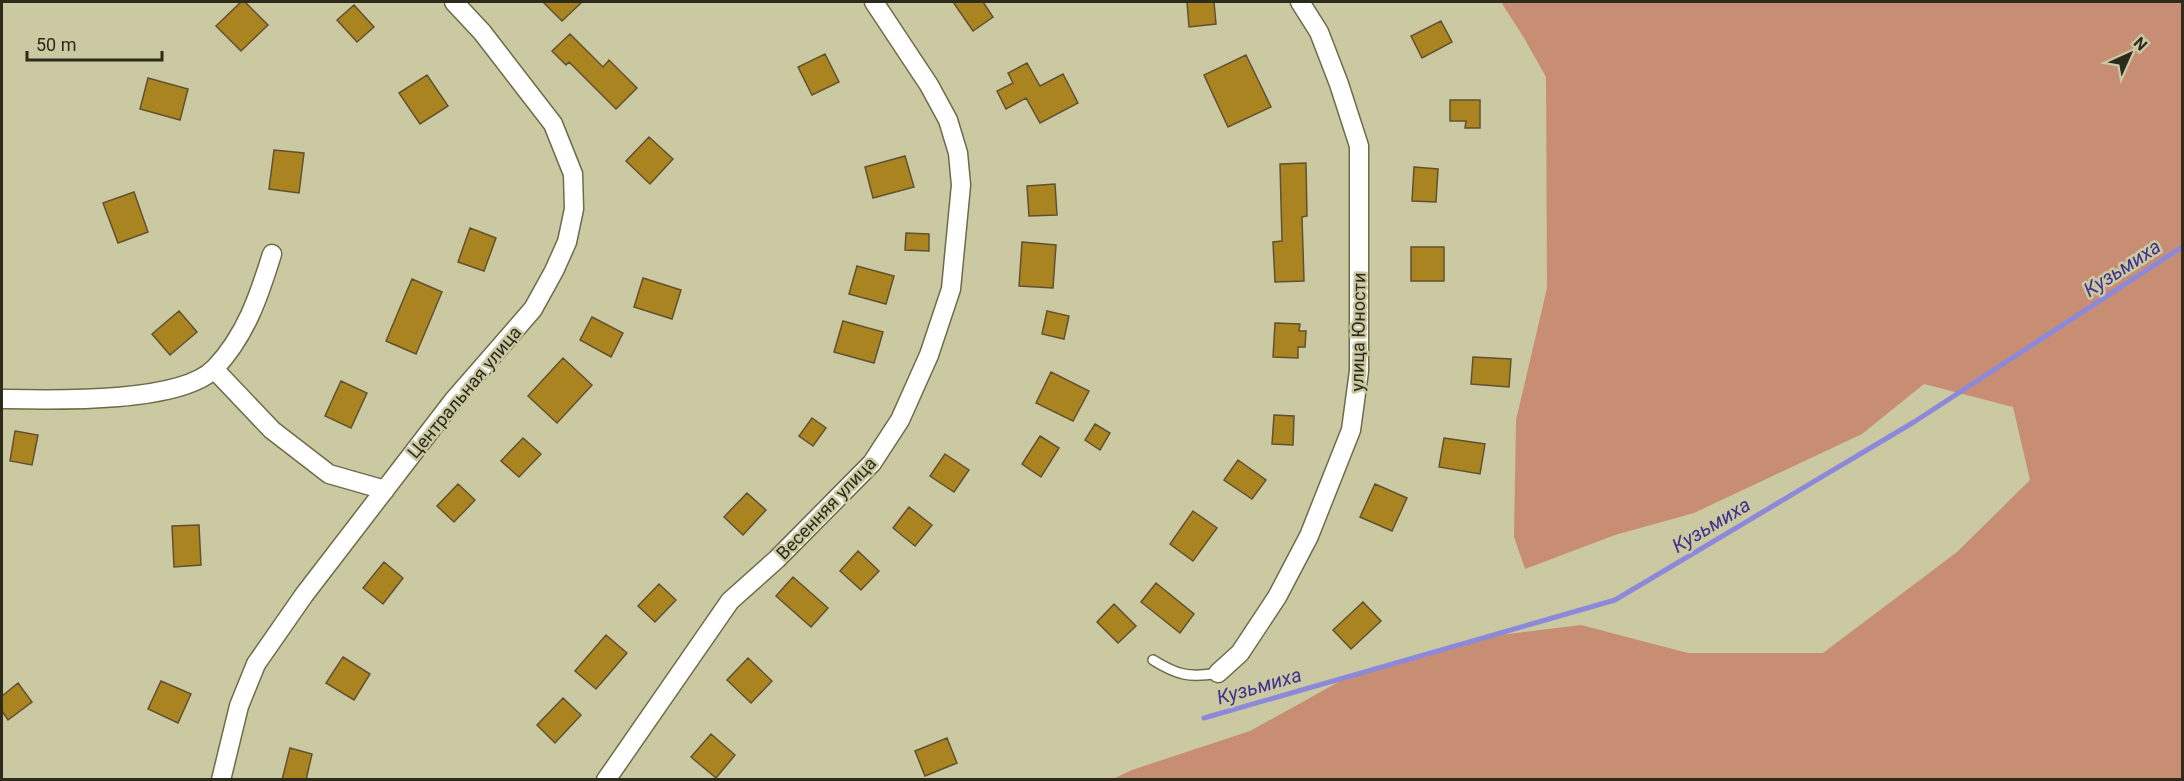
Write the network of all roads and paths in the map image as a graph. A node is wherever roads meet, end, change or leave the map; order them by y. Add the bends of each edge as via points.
1 (454, 2) edge
2 (874, 2) edge
3 (1300, 2) edge
4 (272, 254) dead end
5 (214, 369) junction
6 (2, 399) edge
7 (385, 490) junction
8 (1153, 660) dead end
9 (1218, 673) joint
10 (221, 780) edge
11 (606, 780) edge

1 - 7 street, Центральная улица via 553,124 573,174 574,208 567,242 533,309 453,401
2 - 11 street, Весенняя улица via 929,84 948,120 958,153 962,185 951,289 929,355 900,420 872,463 730,601
3 - 9 street, улица Юности via 1319,32 1359,146 1357,396 1351,430 1309,536 1277,597 1240,653
4 - 5 street via 246,326
5 - 6 street via 186,386 144,393 62,401
5 - 7 street via 272,430 329,474
7 - 10 street, Центральная улица via 256,664 239,706
8 - 9 lane via 1195,677

